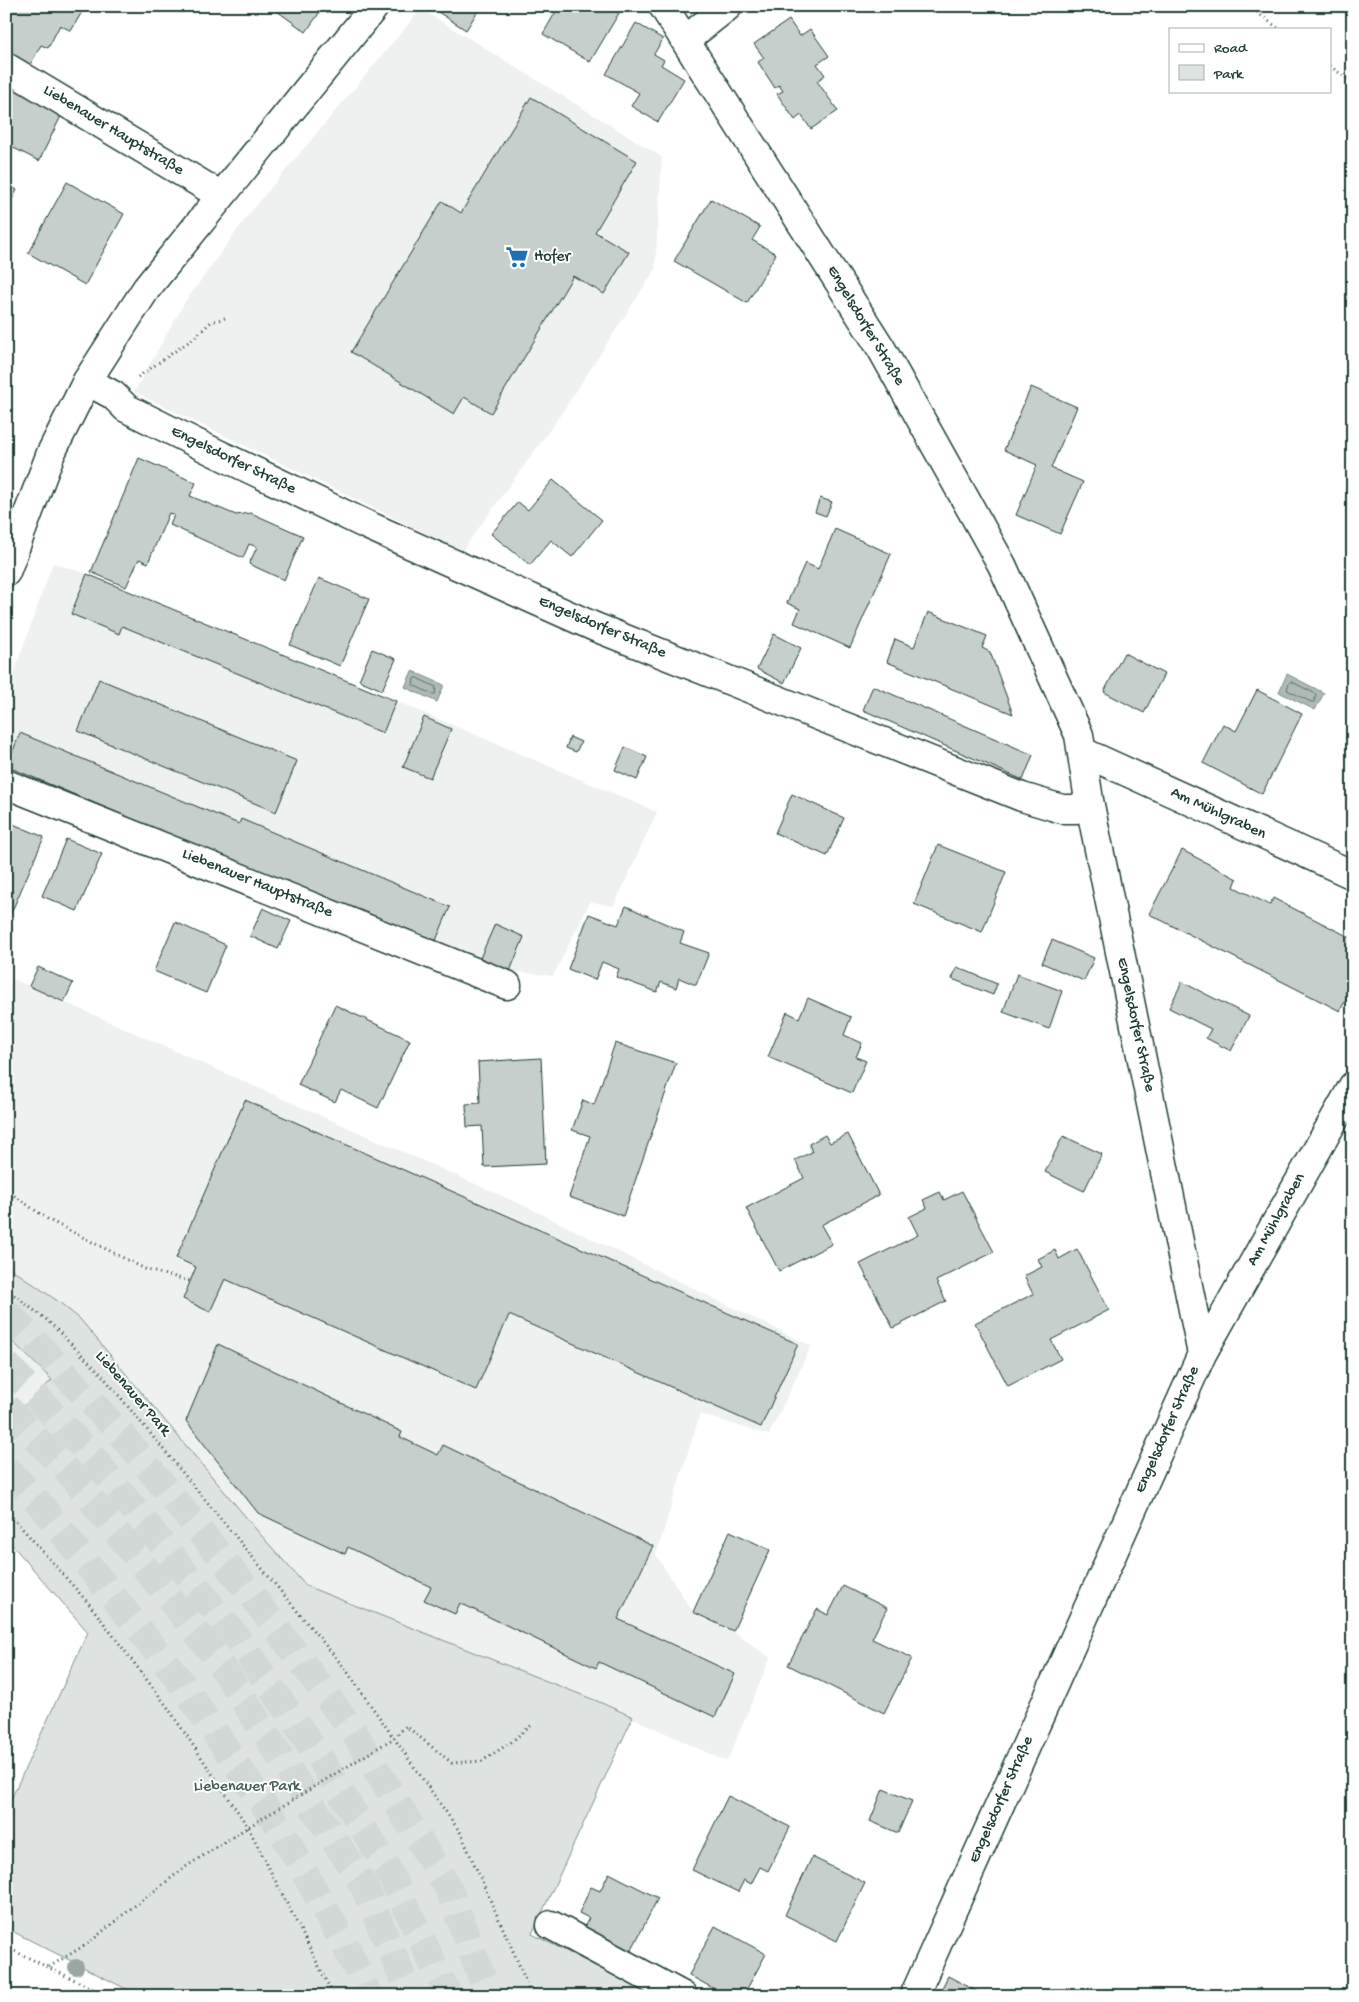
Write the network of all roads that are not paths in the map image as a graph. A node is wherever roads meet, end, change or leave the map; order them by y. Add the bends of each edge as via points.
1 (376, 6) edge
2 (663, 6) edge
3 (728, 6) edge
4 (685, 40) junction
5 (6, 67) edge
6 (220, 195) junction
7 (87, 381) junction
8 (6, 572) edge
9 (1082, 752) junction
10 (6, 784) edge
11 (1089, 800) junction
12 (1353, 875) edge
13 (507, 985) dead end
14 (1353, 1086) edge
15 (1202, 1354) junction
16 (551, 1925) dead end
17 (683, 1996) edge
18 (914, 1996) edge

1 - 6 street
2 - 4 street, Engelsdorfer Straße
3 - 4 street
4 - 9 street, Engelsdorfer Straße via 886,357 1002,565 1079,735
5 - 6 street, Liebenauer Hauptstraße
6 - 7 street via 146,289
7 - 8 street via 51,453
7 - 11 street, Engelsdorfer Straße via 214,452 594,627 1022,797 1062,809 1077,809
9 - 11 street, Engelsdorfer Straße
9 - 12 street, Am Mühlgraben
10 - 13 street, Liebenauer Hauptstraße
11 - 15 street, Engelsdorfer Straße
14 - 15 street, Am Mühlgraben
15 - 18 street, Engelsdorfer Straße
16 - 17 street

